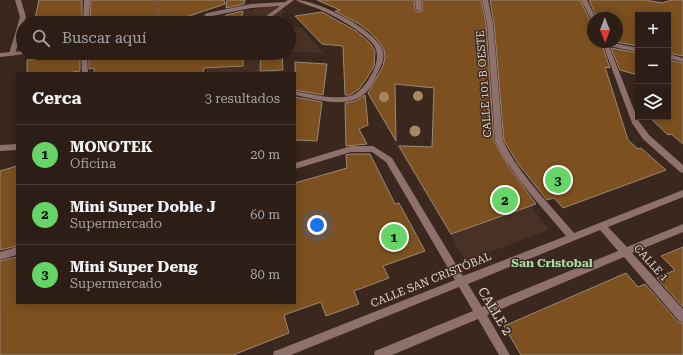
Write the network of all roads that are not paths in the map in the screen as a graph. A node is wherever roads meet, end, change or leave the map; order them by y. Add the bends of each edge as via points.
1 (18, 0) edge
2 (87, 0) edge
3 (299, 0) edge
4 (418, 0) edge
5 (485, 0) edge
6 (584, 0) edge
7 (289, 2) edge
8 (419, 10) dead end
9 (590, 12) edge
10 (207, 15) road end
11 (23, 16) edge
12 (86, 16) edge
13 (270, 16) edge
14 (16, 41) edge
15 (623, 46) edge
16 (607, 48) edge
17 (635, 49) edge
18 (12, 54) junction
19 (16, 54) edge
20 (0, 55) edge
21 (671, 57) edge
22 (84, 60) edge
23 (683, 60) edge
24 (85, 72) edge
25 (296, 93) edge
26 (16, 147) edge
27 (0, 148) edge
28 (296, 166) edge
29 (683, 170) edge
30 (683, 192) edge
31 (601, 225) junction
32 (683, 228) edge
33 (572, 237) junction
34 (16, 251) edge
35 (626, 253) junction
36 (0, 256) edge
37 (461, 281) junction
38 (480, 312) junction
39 (683, 317) edge
40 (289, 353) edge
41 (278, 355) edge
42 (379, 355) edge
43 (505, 355) edge

1 - 11 street
2 - 12 street
3 - 25 street via 320,7 355,26 378,47 380,62 371,81 360,94 349,99
4 - 8 street
5 - 33 street, CALLE 101 B OESTE via 490,23 499,141 514,167
6 - 9 street
7 - 10 street
7 - 13 street
14 - 18 street
15 - 17 street
16 - 29 street via 635,121 646,137
18 - 19 street
18 - 20 street
21 - 23 street
22 - 24 street
26 - 27 street
28 - 37 street, CALLE 2 via 351,149 373,149 389,160
30 - 31 street, CALLE SAN CRISTÓBAL
31 - 33 street, CALLE SAN CRISTÓBAL
31 - 35 street, CALLE 1
32 - 35 street
33 - 37 street, CALLE SAN CRISTÓBAL
34 - 36 street
35 - 38 street
35 - 39 street, CALLE 1
37 - 38 street, CALLE 2
37 - 40 street, CALLE SAN CRISTÓBAL
38 - 42 street
38 - 43 street, CALLE 2
40 - 41 street, CALLE SAN CRISTÓBAL

